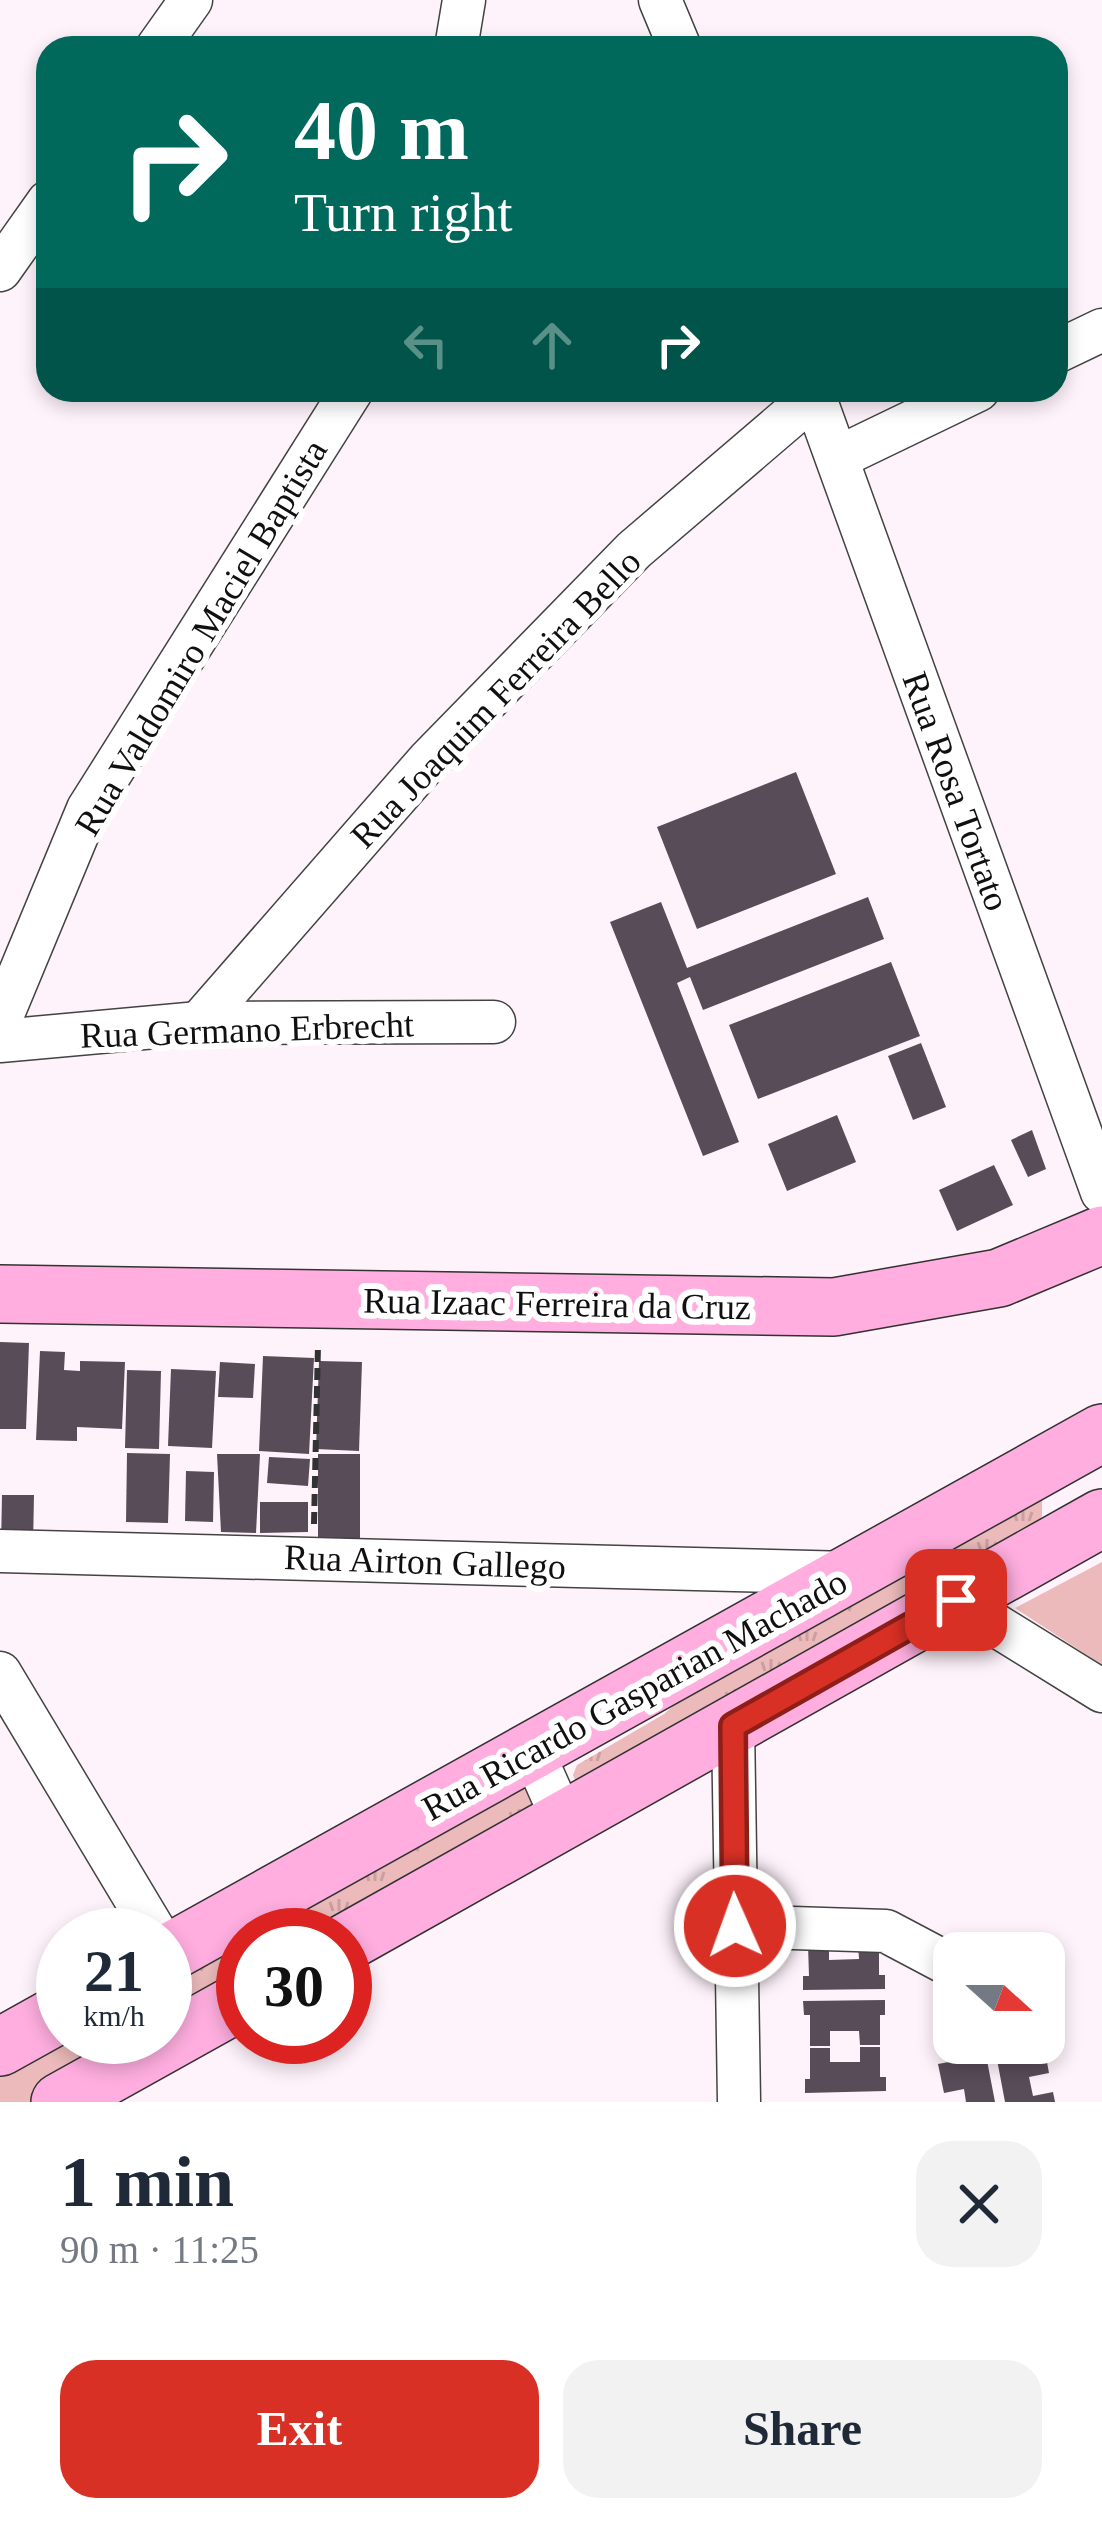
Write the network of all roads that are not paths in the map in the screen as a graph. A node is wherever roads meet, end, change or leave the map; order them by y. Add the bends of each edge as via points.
1 (191, 0) edge
2 (464, 0) edge
3 (166, 36) edge
4 (457, 36) edge
5 (36, 219) edge
6 (0, 269) edge
7 (1102, 330) edge
8 (1068, 346) edge
9 (344, 402) edge
10 (803, 402) edge
11 (816, 402) edge
12 (953, 402) edge
13 (837, 458) junction
14 (0, 1022) edge
15 (494, 1022) dead end
16 (199, 1023) junction
17 (0, 1041) edge
18 (1102, 1192) edge
19 (1102, 1235) edge
20 (0, 1294) edge
21 (1102, 1432) edge
22 (1053, 1460) junction
23 (1090, 1525) edge
24 (0, 1551) edge
25 (851, 1573) junction
26 (956, 1600) junction
27 (0, 1672) edge
28 (1102, 1691) edge
29 (733, 1726) junction
30 (532, 1750) junction
31 (563, 1820) junction
32 (140, 1908) edge
33 (735, 1926) junction
34 (372, 1927) edge
35 (192, 1933) edge
36 (933, 1956) edge
37 (216, 2015) edge
38 (36, 2027) edge
39 (0, 2048) edge
40 (60, 2102) edge
41 (739, 2102) edge

1 - 3 street
2 - 4 street
5 - 6 street
7 - 8 street
9 - 14 street, Rua Valdomiro Maciel Baptista via 88,809
10 - 16 street, Rua Joaquim Ferreira Bello via 634,550 428,761
11 - 13 street, Rua Rosa Tortato
12 - 13 street
13 - 18 street, Rua Rosa Tortato
15 - 16 street, Rua Germano Erbrecht
16 - 17 street, Rua Germano Erbrecht
19 - 20 street, Rua Izaac Ferreira da Cruz via 1000,1278 833,1307
21 - 22 street, Rua Ricardo Gasparian Machado
22 - 23 street
22 - 25 street, Rua Ricardo Gasparian Machado
23 - 26 street, Rua Ricardo Gasparian Machado
24 - 25 street, Rua Airton Gallego
25 - 30 street, Rua Ricardo Gasparian Machado
26 - 28 street
26 - 29 street, Rua Ricardo Gasparian Machado
27 - 32 street
29 - 31 street, Rua Ricardo Gasparian Machado
29 - 33 street
30 - 31 street
30 - 35 street, Rua Ricardo Gasparian Machado
31 - 34 street, Rua Ricardo Gasparian Machado
33 - 36 street via 886,1931
33 - 41 street
37 - 40 street
38 - 39 street

